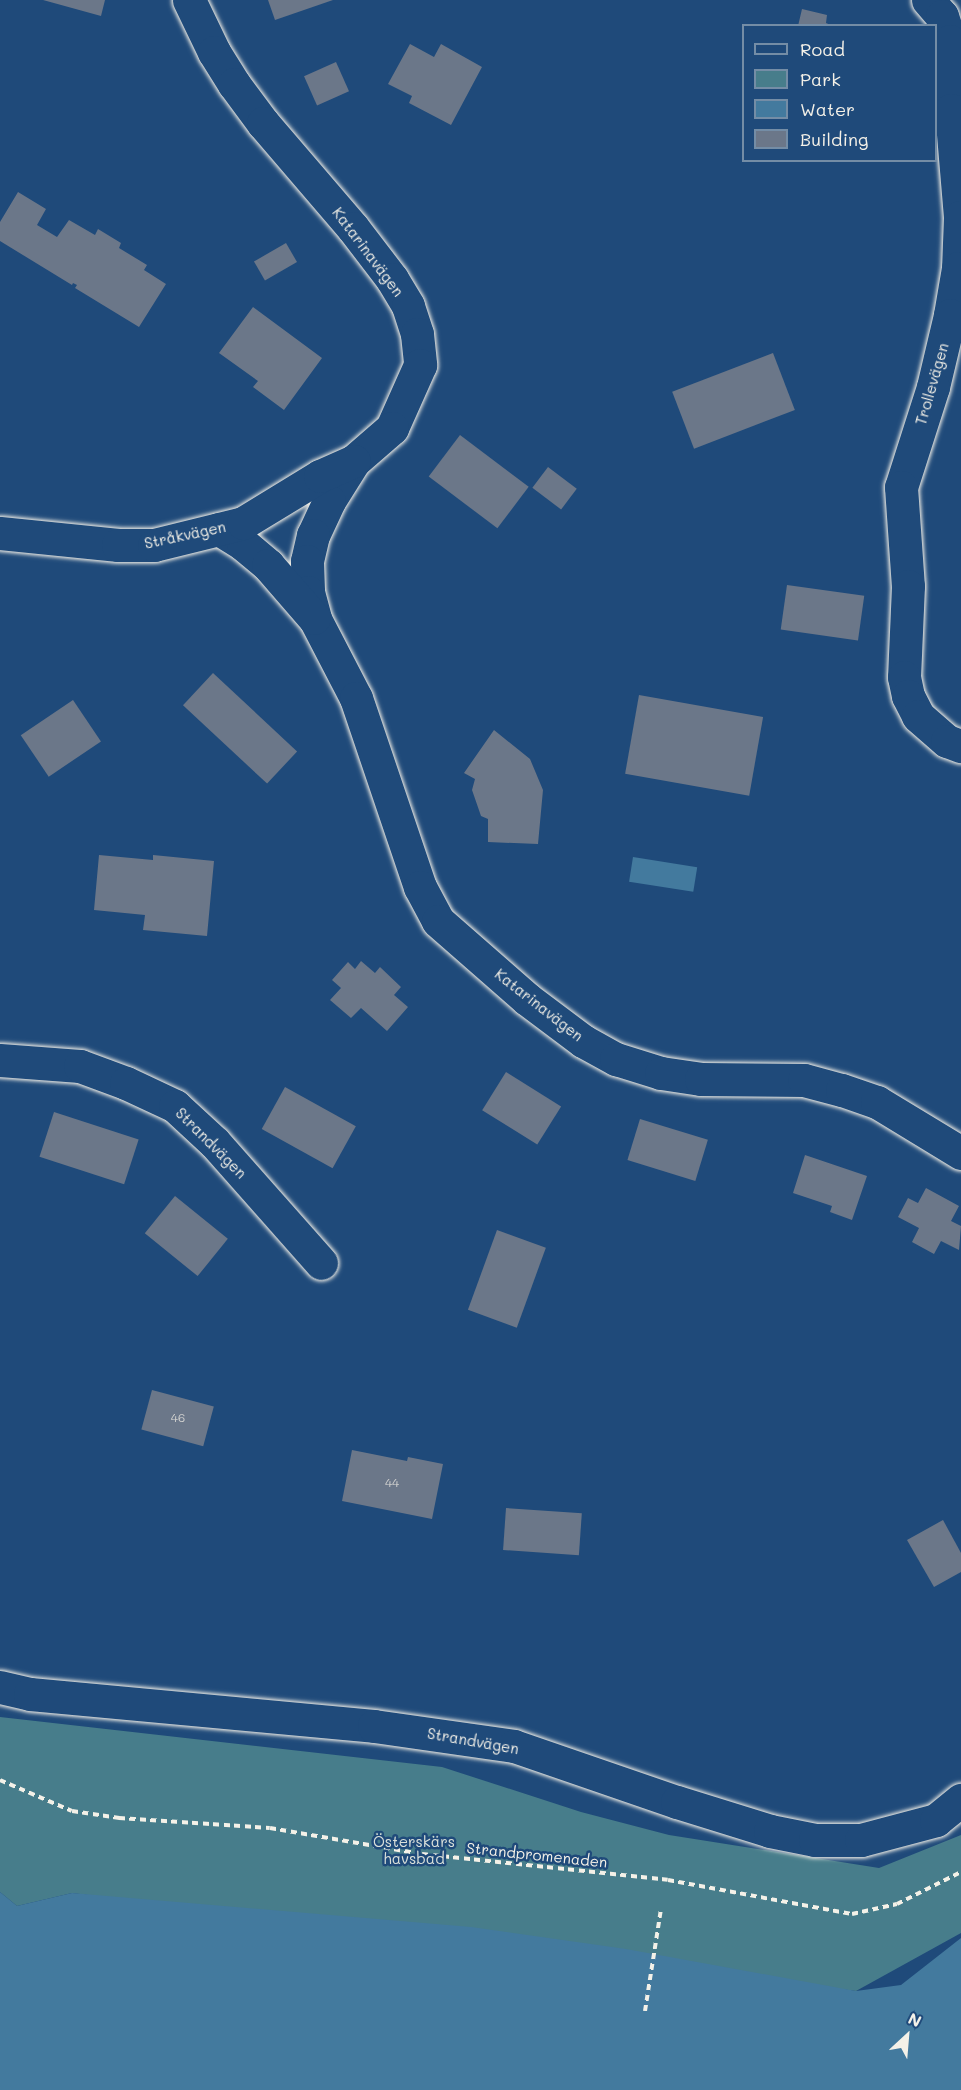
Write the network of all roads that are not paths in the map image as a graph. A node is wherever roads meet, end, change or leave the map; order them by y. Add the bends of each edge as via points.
1 (189, 0) edge
2 (928, 0) edge
3 (354, 461) junction
4 (219, 529) junction
5 (0, 533) edge
6 (315, 619) junction
7 (961, 746) edge
8 (0, 1060) edge
9 (961, 1153) edge
10 (321, 1263) dead end
11 (0, 1687) edge
12 (961, 1800) edge

1 - 3 street, Katarinavägen via 234,84 353,228 408,306 417,334 420,365 392,428
2 - 7 street, Trollevägen via 942,16 950,41 960,217 958,268 950,315 933,387 901,488 908,586 904,677 918,716 947,741
3 - 4 street, Stråkvägen via 320,476 243,523
3 - 6 street, Katarinavägen via 313,535 307,571
4 - 5 street, Stråkvägen via 154,545 118,546
4 - 6 street, Katarinavägen via 268,565
6 - 9 street, Katarinavägen via 356,698 420,887 438,921 526,999 583,1041 616,1059 661,1073 701,1079 804,1080 842,1090 887,1107
8 - 10 street, Strandvägen via 80,1066 174,1106 215,1143
11 - 12 street, Strandvägen via 30,1694 374,1726 514,1746 760,1828 814,1840 861,1840 936,1820

